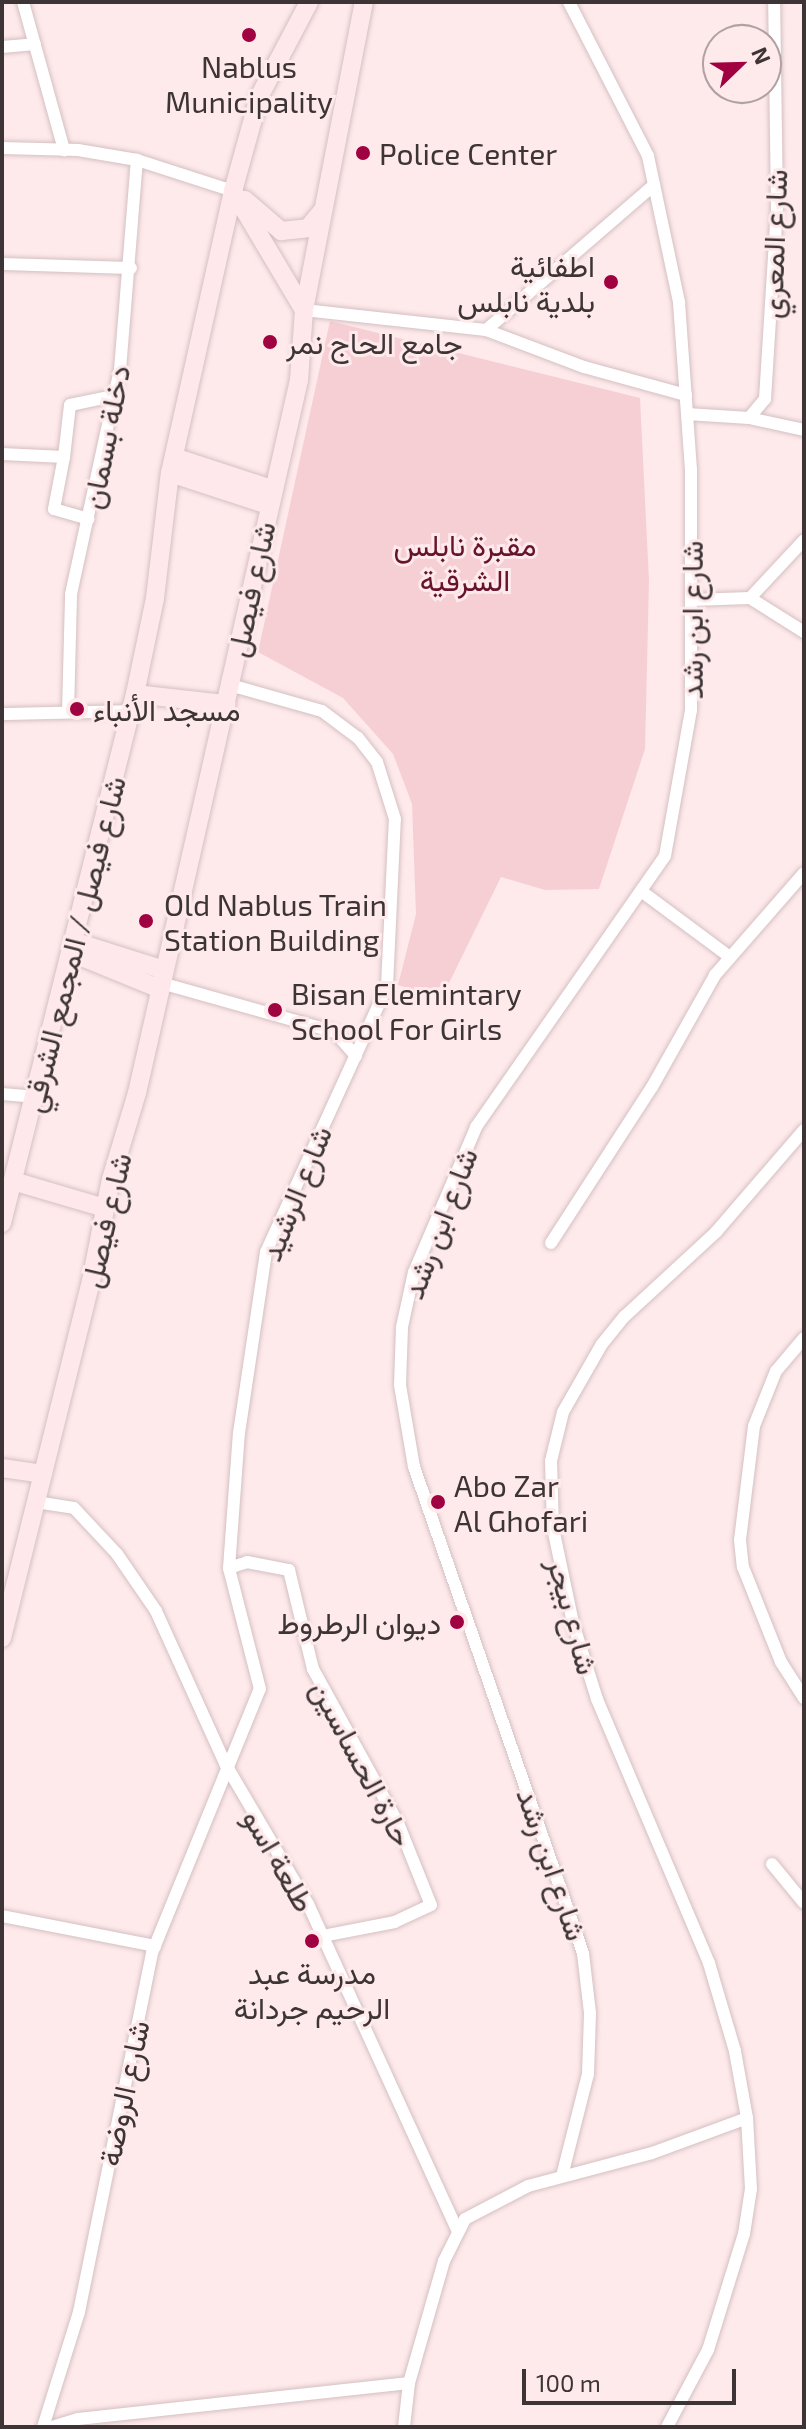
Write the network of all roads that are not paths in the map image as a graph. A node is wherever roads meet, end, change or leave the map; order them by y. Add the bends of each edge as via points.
1 (23, 2) edge
2 (309, 2) edge
3 (364, 2) edge
4 (569, 2) edge
5 (774, 2) edge
6 (35, 44) junction
7 (2, 47) edge
8 (2, 148) edge
9 (64, 150) junction
10 (137, 160) junction
11 (654, 185) junction
12 (233, 191) junction
13 (324, 208) junction
14 (2, 264) edge
15 (131, 268) junction
16 (304, 310) junction
17 (486, 330) junction
18 (686, 395) junction
19 (114, 396) junction
20 (687, 414) junction
21 (749, 418) junction
22 (804, 430) edge
23 (2, 454) edge
24 (64, 457) junction
25 (172, 465) junction
26 (270, 497) junction
27 (89, 519) junction
28 (804, 540) edge
29 (750, 598) junction
30 (691, 600) junction
31 (804, 632) edge
32 (228, 694) junction
33 (132, 702) junction
34 (68, 712) junction
35 (2, 714) edge
36 (804, 873) edge
37 (641, 891) junction
38 (74, 948) junction
39 (730, 957) junction
40 (162, 981) junction
41 (356, 1056) junction
42 (2, 1094) edge
43 (34, 1097) junction
44 (804, 1130) edge
45 (13, 1181) junction
46 (105, 1208) junction
47 (2, 1223) edge
48 (551, 1243) dead end
49 (804, 1338) edge
50 (2, 1468) edge
51 (43, 1474) junction
52 (36, 1502) junction
53 (229, 1568) junction
54 (2, 1638) edge
55 (804, 1698) edge
56 (226, 1765) junction
57 (772, 1864) dead end
58 (804, 1903) edge
59 (2, 1916) edge
60 (323, 1936) junction
61 (155, 1946) junction
62 (747, 2118) junction
63 (562, 2176) junction
64 (457, 2230) junction
65 (409, 2383) junction
66 (139, 2413) junction
67 (43, 2427) edge
68 (52, 2427) edge
69 (140, 2427) edge
70 (404, 2427) edge
71 (667, 2427) edge

1 - 6 street
2 - 12 main road, شارع فيصل / المجمع الشرقي via 259,97
3 - 13 main road, شارع فيصل
4 - 11 street, شارع ابن رشد via 648,156
5 - 21 street, شارع المعري via 777,207 767,393
6 - 7 street
6 - 9 street
8 - 9 street
9 - 10 street
10 - 12 street
10 - 15 street, دخلة بسمان
11 - 17 street
11 - 18 street, شارع ابن رشد via 679,302
12 - 13 main road via 281,231 308,228
12 - 16 main road
12 - 25 main road, شارع فيصل / المجمع الشرقي
13 - 16 main road, شارع فيصل
14 - 15 street
15 - 19 street, دخلة بسمان
16 - 17 street
16 - 26 main road, شارع فيصل via 299,380
17 - 18 street via 584,367
18 - 20 street, شارع ابن رشد
19 - 24 street via 70,405
19 - 27 street, دخلة بسمان via 88,500
20 - 21 street
20 - 30 street, شارع ابن رشد
21 - 22 street
23 - 24 street
24 - 27 street via 54,509
25 - 26 main road
25 - 33 main road, شارع فيصل / المجمع الشرقي via 155,598
26 - 32 main road, شارع فيصل
27 - 34 street, دخلة بسمان via 71,594
28 - 29 street
29 - 30 street
29 - 31 street
30 - 37 street, شارع ابن رشد via 686,739 665,856
32 - 33 main road
32 - 40 main road, شارع فيصل
32 - 41 street, شارع الرشيد via 264,691 322,711 347,728 377,762 389,789 395,819 387,986
33 - 34 street
33 - 38 main road, شارع فيصل / المجمع الشرقي
34 - 35 street
36 - 39 street
37 - 39 street
37 - 63 street, شارع ابن رشد via 476,1127 414,1272 402,1327 400,1385 414,1467 583,1953 590,2013 588,2074
38 - 40 main road
38 - 43 main road, شارع فيصل / المجمع الشرقي
39 - 48 street
40 - 41 street via 335,1032
40 - 46 main road, شارع فيصل
41 - 53 street, شارع الرشيد via 266,1252 239,1433
42 - 43 street
43 - 45 main road, شارع فيصل / المجمع الشرقي
44 - 62 street, شارع بيجر via 716,1232 602,1344 563,1412 551,1461 553,1528 577,1636 597,1699 709,1963 735,2051
45 - 46 main road
45 - 47 main road, شارع فيصل / المجمع الشرقي
46 - 51 main road, شارع فيصل
49 - 55 street via 776,1371 754,1426 740,1540 743,1567 781,1662
50 - 51 main road
51 - 52 main road, شارع فيصل
52 - 54 main road, شارع فيصل
52 - 56 street, طلعة اسو via 74,1508 117,1554 156,1611
53 - 56 street, شارع الرشيد via 260,1689
53 - 60 street, حارة الحساسين via 247,1562 289,1570 313,1669 398,1823 431,1905 395,1922 353,1926
56 - 60 street, طلعة اسو
56 - 61 street, شارع الروضة
57 - 58 street
59 - 61 street
60 - 64 street, طلعة اسو
61 - 67 street, شارع الروضة via 79,2312
62 - 63 street via 652,2153
62 - 71 street, شارع بيجر via 751,2189 744,2234 708,2350
63 - 64 street via 479,2207
64 - 65 street
65 - 66 street
65 - 70 street
66 - 68 street
66 - 69 street

